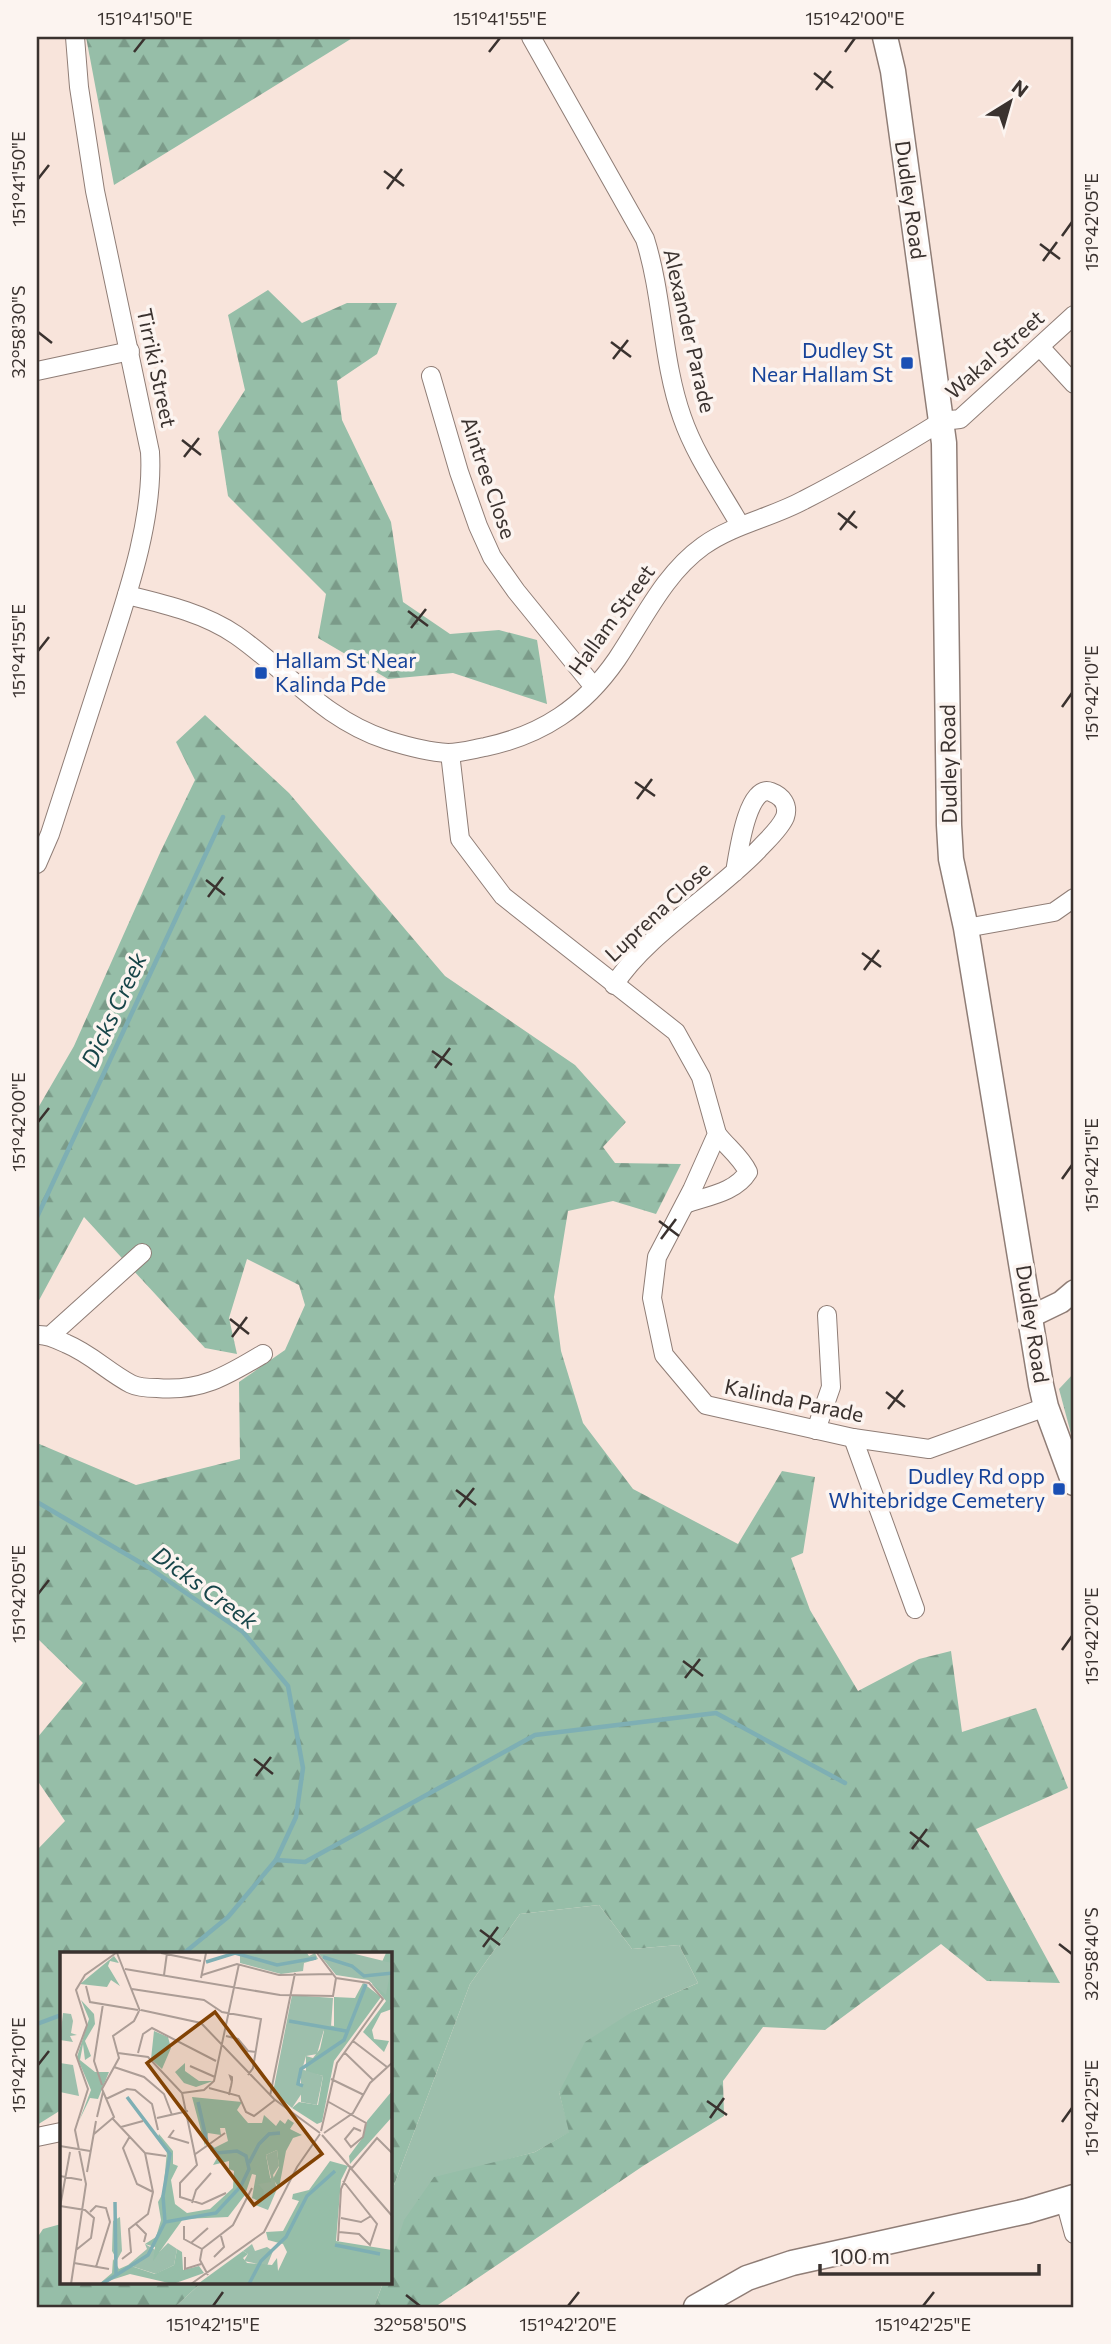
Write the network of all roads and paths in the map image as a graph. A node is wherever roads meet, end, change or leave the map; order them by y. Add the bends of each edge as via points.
1 (75, 37) edge
2 (531, 37) edge
3 (885, 37) edge
4 (1074, 315) edge
5 (1040, 347) junction
6 (130, 352) junction
7 (37, 371) edge
8 (431, 376) dead end
9 (1074, 384) edge
10 (942, 421) junction
11 (740, 525) junction
12 (127, 595) junction
13 (594, 687) junction
14 (450, 753) junction
15 (43, 831) edge
16 (37, 863) edge
17 (735, 872) dead end
18 (1074, 898) edge
19 (966, 928) junction
20 (614, 985) junction
21 (717, 1134) junction
22 (685, 1204) junction
23 (142, 1253) dead end
24 (1074, 1291) edge
25 (827, 1315) dead end
26 (1030, 1317) junction
27 (43, 1336) edge
28 (263, 1354) dead end
29 (1046, 1407) junction
30 (816, 1430) junction
31 (853, 1438) junction
32 (1074, 1483) edge
33 (915, 1609) dead end
34 (60, 2132) edge
35 (37, 2137) edge
36 (1070, 2199) edge
37 (1074, 2234) edge
38 (696, 2307) edge

1 - 6 street, Tirriki Street via 87,145
2 - 11 street, Alexander Parade via 645,239 682,416
3 - 10 main road, Dudley Road
4 - 5 street, Wakal Street
5 - 9 street
5 - 10 street, Wakal Street via 960,419
6 - 7 street
6 - 12 street, Tirriki Street via 152,476
8 - 13 street, Aintree Close via 459,472 492,557
10 - 11 street, Hallam Street via 804,500
10 - 19 main road, Dudley Road via 949,825 951,859
11 - 13 street, Hallam Street via 707,543 679,567
12 - 14 street, Hallam Street via 177,608 235,634 342,720 365,732
12 - 15 street, Tirriki Street
13 - 14 street, Hallam Street via 557,720 535,732
14 - 20 street via 460,839 503,896
15 - 16 street, Tirriki Street
17 - 20 street, Luprena Close via 651,944
18 - 19 street via 1054,912
19 - 26 main road, Dudley Road
20 - 21 street via 676,1032 701,1077
21 - 22 street, Kalinda Parade
21 - 22 street via 748,1172 730,1189
22 - 30 street, Kalinda Parade via 657,1257 652,1298 664,1355 706,1405
23 - 27 street
24 - 26 street
25 - 30 street via 831,1387
26 - 29 main road, Dudley Road
27 - 28 street via 85,1351 135,1386 166,1389 212,1383
29 - 31 street, Kalinda Parade via 929,1449
29 - 32 main road, Dudley Road
30 - 31 street, Kalinda Parade
31 - 33 street
34 - 35 street
36 - 37 street
36 - 38 main road via 792,2263 747,2278

